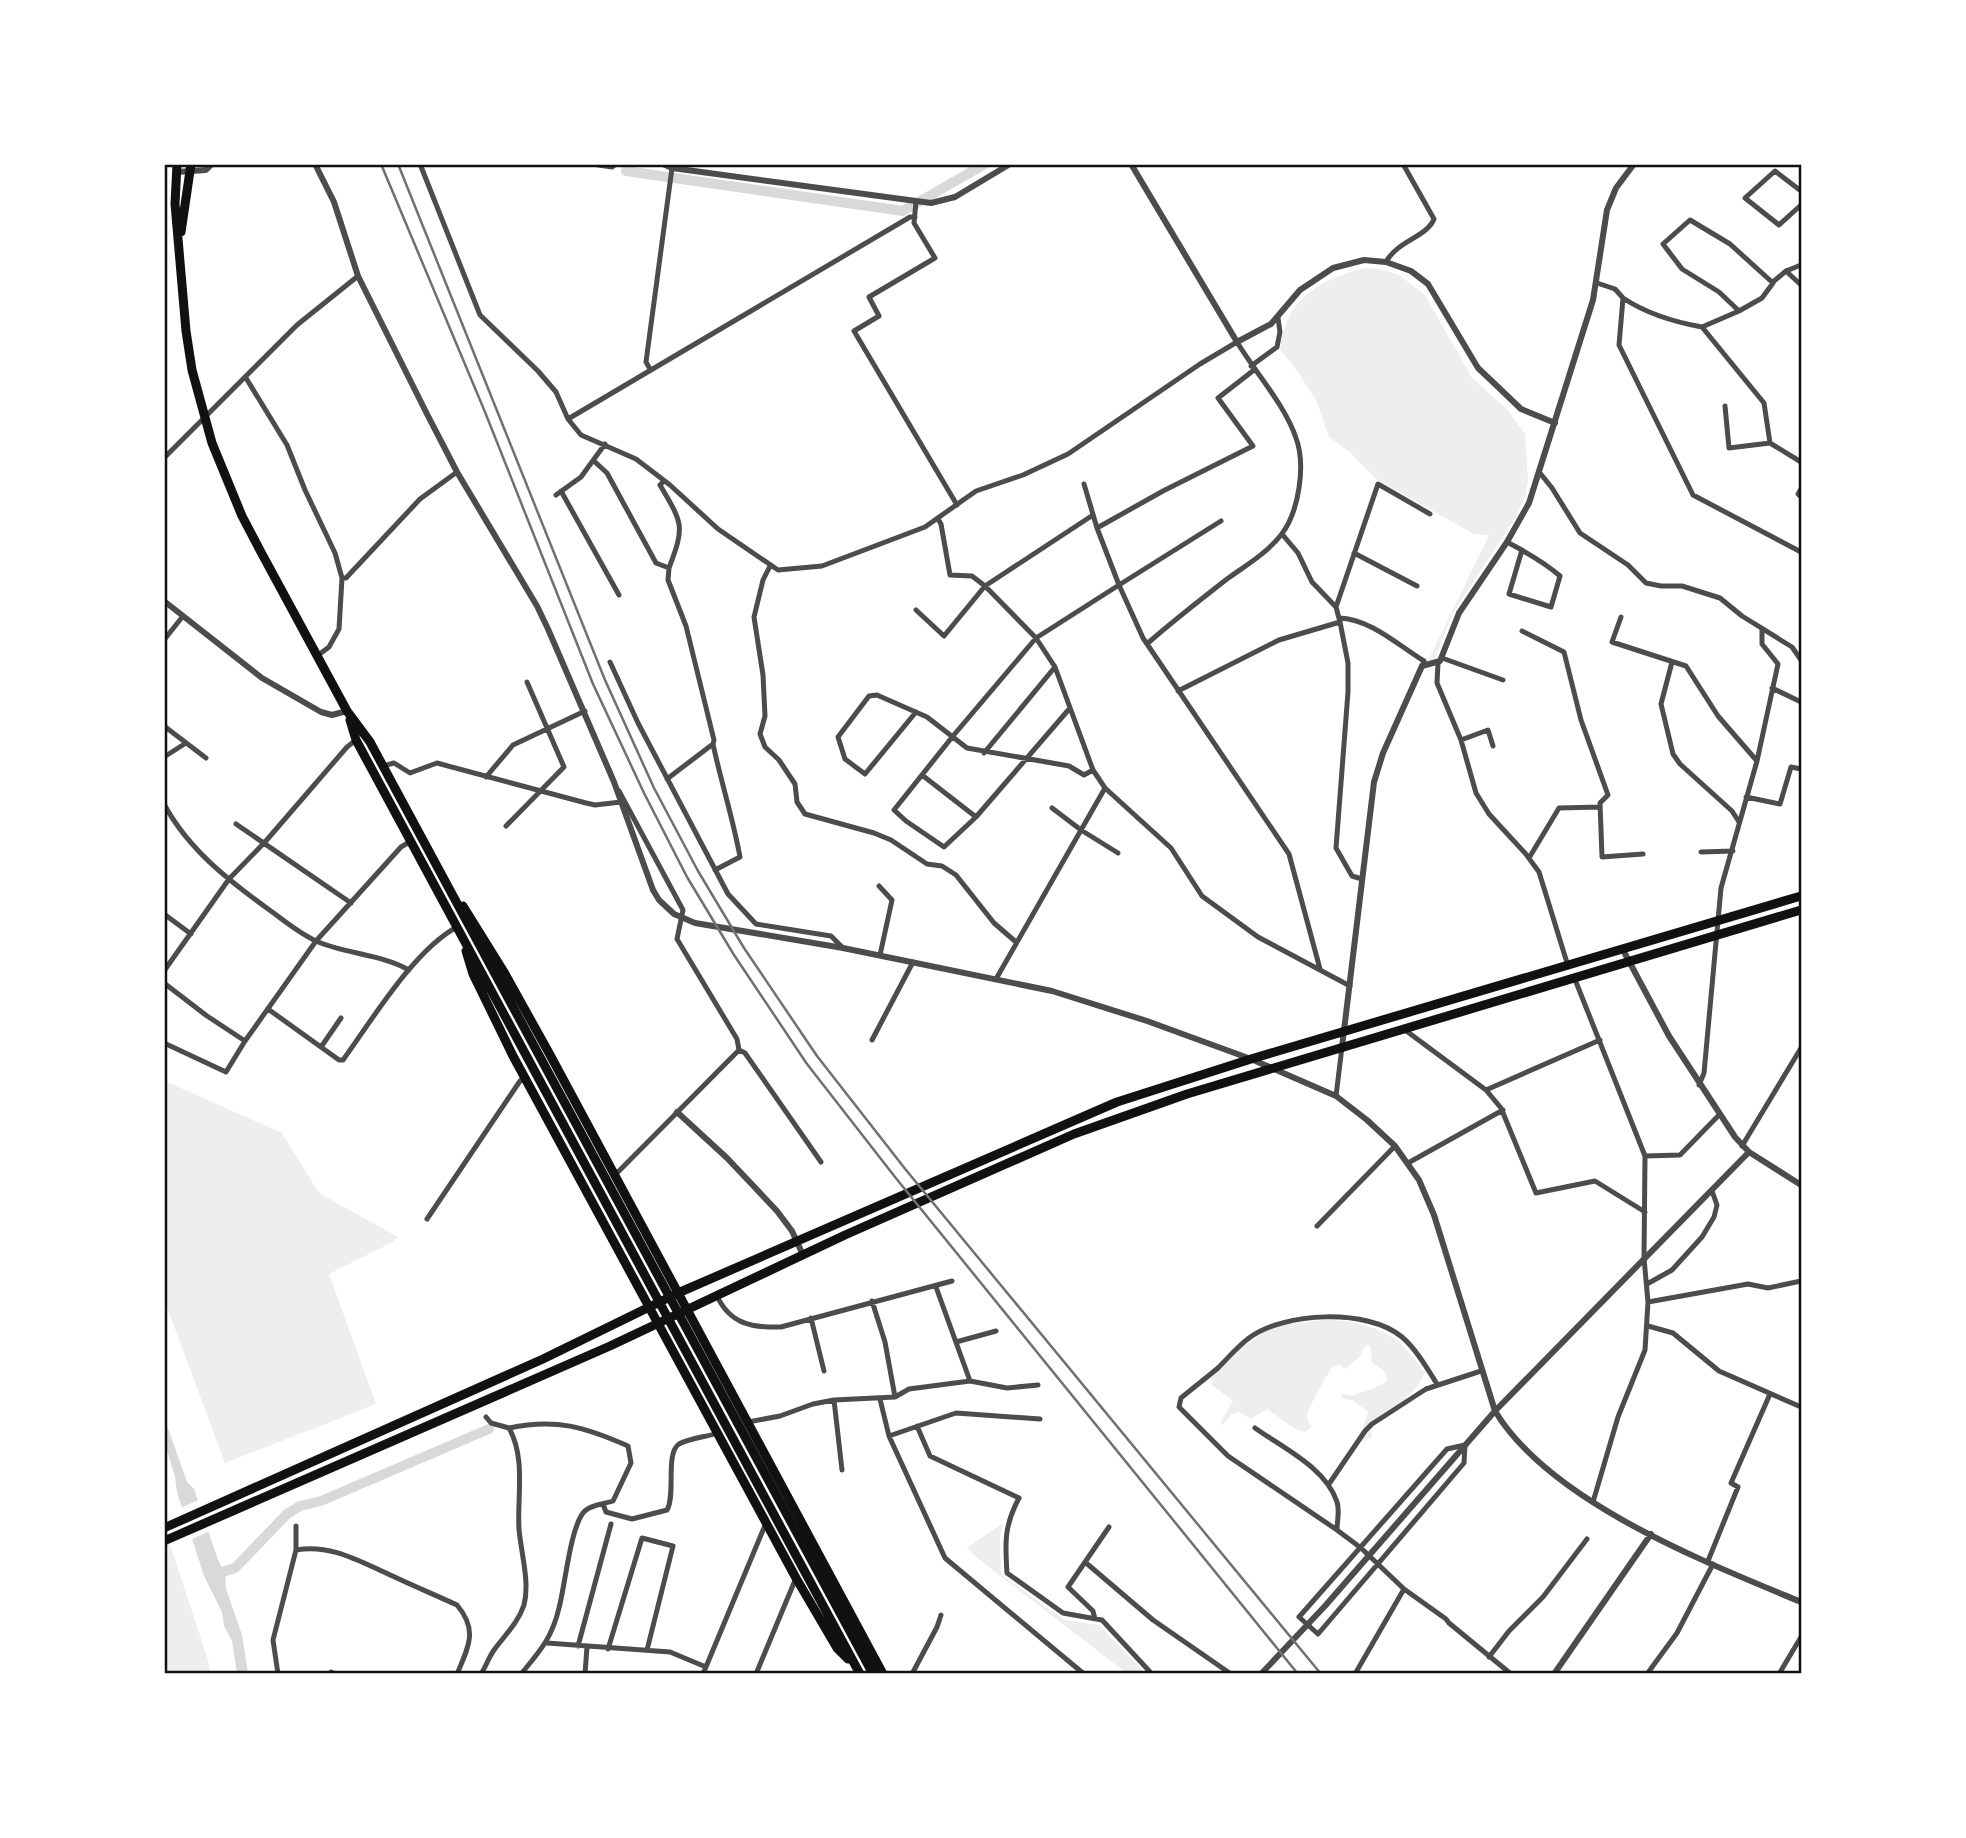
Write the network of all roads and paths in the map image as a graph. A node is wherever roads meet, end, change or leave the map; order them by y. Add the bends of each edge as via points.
1 (212, 164) edge
2 (315, 164) edge
3 (420, 164) edge
4 (592, 164) edge
5 (616, 164) edge
6 (663, 164) edge
7 (1010, 164) edge
8 (1131, 164) edge
9 (1403, 164) edge
10 (1634, 164) edge
11 (177, 168) edge
12 (190, 168) edge
13 (672, 168) junction
14 (1801, 191) edge
15 (916, 202) junction
16 (1801, 205) edge
17 (915, 217) junction
18 (179, 241) junction
19 (1386, 261) junction
20 (1801, 265) edge
21 (1786, 271) junction
22 (358, 276) junction
23 (1597, 283) junction
24 (1773, 283) junction
25 (1801, 285) edge
26 (1623, 298) junction
27 (1739, 311) junction
28 (1278, 318) junction
29 (1702, 327) junction
30 (1237, 342) junction
31 (1252, 368) junction
32 (650, 369) junction
33 (246, 377) junction
34 (1725, 406) dead end
35 (204, 419) junction
36 (568, 419) junction
37 (1555, 423) junction
38 (1770, 443) junction
39 (605, 444) junction
40 (164, 458) edge
41 (594, 461) junction
42 (1801, 462) edge
43 (457, 472) junction
44 (1540, 473) junction
45 (664, 481) junction
46 (1084, 484) dead end
47 (1801, 489) edge
48 (1801, 497) edge
49 (957, 505) junction
50 (1430, 514) dead end
51 (1093, 516) junction
52 (938, 519) junction
53 (1221, 521) dead end
54 (1097, 528) junction
55 (1282, 534) junction
56 (1507, 542) junction
57 (1522, 550) junction
58 (1801, 552) edge
59 (1354, 554) junction
60 (770, 566) junction
61 (669, 568) junction
62 (342, 578) junction
63 (1119, 585) junction
64 (985, 586) junction
65 (1417, 586) dead end
66 (619, 595) dead end
67 (164, 601) edge
68 (1336, 607) junction
69 (916, 610) dead end
70 (183, 616) junction
71 (1621, 618) dead end
72 (1340, 620) junction
73 (1762, 629) junction
74 (1522, 631) dead end
75 (1036, 638) junction
76 (164, 640) edge
77 (1148, 643) junction
78 (317, 656) junction
79 (1801, 660) edge
80 (1440, 661) junction
81 (610, 662) dead end
82 (1672, 662) junction
83 (1422, 666) junction
84 (1055, 667) junction
85 (1503, 680) dead end
86 (527, 682) dead end
87 (1772, 688) junction
88 (1178, 691) junction
89 (1801, 702) edge
90 (1070, 708) junction
91 (347, 711) junction
92 (585, 711) junction
93 (916, 712) junction
94 (164, 726) edge
95 (546, 728) junction
96 (953, 736) junction
97 (356, 740) junction
98 (1461, 740) junction
99 (186, 743) junction
100 (713, 744) junction
101 (1493, 746) dead end
102 (984, 753) junction
103 (164, 757) edge
104 (206, 758) dead end
105 (1024, 760) junction
106 (1757, 761) junction
107 (383, 766) junction
108 (1801, 769) edge
109 (1093, 770) junction
110 (922, 775) junction
111 (486, 777) junction
112 (667, 779) junction
113 (614, 782) junction
114 (1105, 789) junction
115 (542, 790) junction
116 (1746, 797) junction
117 (621, 802) junction
118 (164, 804) edge
119 (1600, 807) junction
120 (1052, 808) dead end
121 (976, 817) junction
122 (1739, 822) junction
123 (236, 824) dead end
124 (506, 826) dead end
125 (1081, 830) junction
126 (411, 841) junction
127 (265, 842) junction
128 (1733, 851) junction
129 (1701, 852) dead end
130 (1118, 853) dead end
131 (1643, 854) dead end
132 (1529, 858) junction
133 (715, 870) junction
134 (229, 879) junction
135 (1362, 879) junction
136 (879, 886) dead end
137 (450, 892) junction
138 (1801, 896) edge
139 (351, 903) junction
140 (1801, 910) edge
141 (164, 914) edge
142 (1719, 922) junction
143 (457, 927) junction
144 (191, 934) junction
145 (1717, 934) junction
146 (316, 941) junction
147 (1016, 942) junction
148 (843, 948) junction
149 (1623, 950) junction
150 (880, 955) junction
151 (1628, 961) junction
152 (913, 962) junction
153 (1568, 967) junction
154 (1320, 969) junction
155 (409, 970) junction
156 (164, 971) edge
157 (1574, 977) junction
158 (996, 979) junction
159 (164, 983) edge
160 (1350, 986) junction
161 (268, 1009) junction
162 (341, 1018) dead end
163 (1403, 1028) junction
164 (1344, 1032) junction
165 (872, 1040) dead end
166 (1600, 1040) junction
167 (245, 1041) junction
168 (164, 1043) edge
169 (321, 1046) junction
170 (1342, 1047) junction
171 (1801, 1048) edge
172 (739, 1049) junction
173 (1251, 1059) junction
174 (1272, 1068) junction
175 (525, 1078) junction
176 (1699, 1084) junction
177 (1486, 1090) junction
178 (1336, 1096) junction
179 (1503, 1110) junction
180 (677, 1112) junction
181 (1719, 1115) junction
182 (1395, 1146) junction
183 (1742, 1146) junction
184 (1749, 1152) junction
185 (1645, 1156) junction
186 (821, 1162) dead end
187 (1408, 1163) junction
188 (615, 1175) junction
189 (1801, 1185) edge
190 (1712, 1191) junction
191 (1645, 1212) junction
192 (427, 1219) dead end
193 (1317, 1226) dead end
194 (796, 1241) junction
195 (803, 1255) junction
196 (1644, 1258) junction
197 (951, 1281) dead end
198 (1801, 1281) edge
199 (1647, 1284) junction
200 (936, 1287) junction
201 (678, 1293) junction
202 (717, 1296) junction
203 (872, 1301) junction
204 (1648, 1302) junction
205 (649, 1307) junction
206 (687, 1310) junction
207 (811, 1318) junction
208 (658, 1323) junction
209 (1648, 1326) junction
210 (996, 1331) dead end
211 (956, 1342) junction
212 (824, 1371) dead end
213 (1481, 1371) junction
214 (970, 1381) junction
215 (1437, 1384) junction
216 (1038, 1385) dead end
217 (1770, 1394) junction
218 (895, 1397) junction
219 (880, 1399) junction
220 (834, 1400) junction
221 (1801, 1407) edge
222 (1494, 1411) junction
223 (486, 1417) dead end
224 (1040, 1419) dead end
225 (748, 1422) junction
226 (917, 1426) junction
227 (509, 1428) junction
228 (1255, 1428) dead end
229 (718, 1433) junction
230 (889, 1436) junction
231 (1465, 1445) junction
232 (842, 1470) dead end
233 (1329, 1484) junction
234 (1593, 1502) junction
235 (603, 1504) junction
236 (766, 1523) junction
237 (611, 1524) dead end
238 (296, 1526) dead end
239 (1109, 1527) dead end
240 (164, 1528) edge
241 (1337, 1530) junction
242 (1651, 1534) junction
243 (1587, 1539) dead end
244 (167, 1541) edge
245 (1361, 1548) junction
246 (296, 1550) junction
247 (1085, 1562) junction
248 (1711, 1563) junction
249 (1378, 1564) junction
250 (796, 1578) junction
251 (1404, 1589) junction
252 (1801, 1602) edge
253 (941, 1615) dead end
254 (1095, 1619) junction
255 (1801, 1637) edge
256 (547, 1643) junction
257 (578, 1646) junction
258 (587, 1647) junction
259 (608, 1649) junction
260 (647, 1650) junction
261 (1489, 1657) junction
262 (706, 1667) junction
263 (858, 1671) edge
264 (278, 1674) edge
265 (457, 1674) edge
266 (481, 1674) edge
267 (521, 1674) edge
268 (585, 1674) edge
269 (703, 1674) edge
270 (756, 1674) edge
271 (873, 1674) edge
272 (883, 1674) edge
273 (912, 1674) edge
274 (1084, 1674) edge
275 (1152, 1674) edge
276 (1231, 1674) edge
277 (1261, 1674) edge
278 (1355, 1674) edge
279 (1511, 1674) edge
280 (1554, 1674) edge
281 (1647, 1674) edge
282 (1779, 1674) edge

1 - 12 street via 206,170
2 - 22 street via 334,202
3 - 36 street via 480,316 556,392
4 - 5 street
6 - 13 street
7 - 15 street via 955,197
8 - 30 street
9 - 19 street via 1434,222 1391,252
10 - 23 street via 1615,189 1607,210
11 - 12 street
11 - 18 highway
12 - 18 highway
13 - 15 street
13 - 32 street via 646,362
14 - 16 street via 1775,171 1745,198 1779,225
15 - 17 street
17 - 32 street
17 - 49 street via 914,223 935,258 869,297 879,316 854,331
18 - 35 highway via 186,331
19 - 28 street via 1364,260 1333,268 1300,290
19 - 37 street via 1428,284 1478,368 1521,409
20 - 21 street
21 - 24 street
21 - 25 street
22 - 33 street via 297,325
22 - 43 street
23 - 26 street via 1615,289
23 - 37 street
24 - 27 street via 1762,298
24 - 27 street via 1730,244 1690,220 1663,244 1682,269
26 - 29 street via 1641,310
26 - 58 street via 1619,345 1693,495
27 - 29 street
28 - 30 street
28 - 31 street via 1277,347
29 - 38 street via 1764,403
30 - 31 street
30 - 49 street via 1068,454 976,491
31 - 54 street via 1218,398 1253,446
31 - 55 street via 1288,419 1300,451 1299,493
32 - 36 street
33 - 35 street
33 - 62 street via 287,445
34 - 38 street via 1729,448
35 - 40 street
35 - 78 highway via 242,516
36 - 39 street via 581,435
37 - 44 street
38 - 42 street
39 - 41 street
39 - 45 street via 636,459
41 - 61 street via 607,473 656,563
41 - 66 street via 558,493
43 - 62 street via 420,499
43 - 92 street via 537,606
44 - 56 street
44 - 73 street via 1580,533 1646,583 1682,586 1720,598
45 - 60 street via 718,529
45 - 61 street via 660,485 681,532
46 - 51 street
47 - 48 street
49 - 52 street
50 - 59 street via 1378,484
51 - 54 street
51 - 64 street
52 - 60 street via 822,566 784,571
52 - 64 street via 950,575 972,576
53 - 63 street
54 - 63 street
55 - 68 street via 1298,552 1312,582
55 - 77 street
56 - 57 street
56 - 80 street via 1459,614
57 - 57 street via 1560,576 1551,607 1510,594
59 - 65 street
59 - 68 street
60 - 147 street via 754,617 763,675 761,734 765,747 794,784 797,802 805,814 874,833 927,864 942,866 956,875 994,923
61 - 100 street via 668,580 686,626
62 - 78 street via 339,629 329,647
63 - 75 street
63 - 77 street
64 - 69 street via 944,636
64 - 75 street
67 - 70 street
68 - 72 street
70 - 76 street
70 - 91 street via 262,678 312,708 332,715
71 - 82 street via 1612,642
72 - 83 street via 1366,625 1424,661
72 - 88 street via 1279,640
72 - 135 street via 1348,692 1336,848 1352,876
73 - 79 street via 1792,647
73 - 87 street via 1762,644 1778,664
74 - 119 street via 1564,653 1581,720 1608,795
75 - 84 street
75 - 96 street
77 - 88 street
78 - 91 highway
80 - 83 street
80 - 85 street
80 - 98 street via 1437,683
81 - 112 street
82 - 106 street via 1686,666 1718,716
82 - 122 street via 1661,704 1673,754
83 - 135 street via 1378,767
84 - 90 street
84 - 102 street
86 - 95 street
87 - 89 street
87 - 106 street
88 - 154 street via 1289,854
90 - 105 street
90 - 109 street
91 - 97 highway
91 - 107 highway
92 - 95 street
92 - 113 street
93 - 93 street via 883,697 869,696 838,737 845,759 865,774
93 - 96 street
94 - 99 street
95 - 111 street via 513,746
95 - 115 street via 564,767
96 - 102 street via 967,748
96 - 110 street
97 - 126 highway
97 - 127 street
98 - 101 street via 1488,730
98 - 132 street via 1476,793
99 - 103 street
99 - 104 street
100 - 112 street
100 - 133 street via 740,857
102 - 105 street
105 - 109 street via 1069,766 1084,775
105 - 121 street
106 - 116 street
107 - 111 street via 394,763 410,773 437,763
107 - 137 highway
108 - 116 street via 1791,767 1780,804
109 - 114 street
110 - 121 street
110 - 121 street via 894,810 906,821 944,847
111 - 115 street
112 - 133 street
113 - 117 street
113 - 172 street via 683,909 677,939 737,1038
114 - 125 street
114 - 154 street via 1171,848 1210,902 1258,937
115 - 117 street via 595,805
115 - 124 street
116 - 122 street
117 - 148 street via 659,900 674,914 685,920
118 - 134 street via 198,851
119 - 131 street via 1602,857
119 - 132 street via 1559,808
120 - 125 street
122 - 128 street
123 - 127 street
125 - 130 street
125 - 147 street
126 - 139 street
126 - 143 highway
127 - 134 street
127 - 139 street
128 - 129 street
128 - 142 street via 1721,888
132 - 153 street via 1539,872
133 - 148 street via 728,894 756,924 831,936
134 - 144 street
134 - 146 street
135 - 160 street
136 - 150 street via 892,900
137 - 188 highway via 504,972
137 - 271 highway
138 - 142 highway
139 - 146 street
140 - 145 highway
141 - 144 street
142 - 145 street
142 - 149 highway
143 - 155 street via 446,932
143 - 175 highway via 473,974
143 - 263 highway
144 - 156 street
145 - 151 highway
145 - 176 street
146 - 155 street
146 - 161 street
147 - 158 street
148 - 150 street
149 - 151 street
149 - 153 highway
150 - 152 street
151 - 157 highway
151 - 176 street
152 - 158 street
152 - 165 street
153 - 164 highway
154 - 160 street
155 - 169 street via 343,1060
157 - 163 highway
157 - 166 street
158 - 173 street via 1107,1007
159 - 167 street
160 - 164 street
161 - 167 street
161 - 169 street
162 - 169 street
163 - 170 highway
163 - 177 street
164 - 170 street
164 - 173 highway
166 - 177 street
166 - 185 street
167 - 168 street via 226,1072
170 - 174 highway
170 - 178 street
171 - 183 street
172 - 180 street
172 - 186 street
173 - 174 street
173 - 194 highway via 1116,1102
174 - 178 street
174 - 195 highway via 1074,1134
175 - 192 street
175 - 205 highway
176 - 181 street
177 - 179 street
178 - 182 street
179 - 187 street
179 - 191 street via 1536,1193 1595,1181
180 - 188 street
180 - 194 street via 777,1211
181 - 183 street
181 - 185 street via 1680,1155
182 - 187 street
182 - 193 street
183 - 184 street
184 - 189 street
184 - 190 street
185 - 191 street
187 - 213 street via 1434,1215
188 - 201 highway
190 - 196 street
190 - 199 street via 1717,1205 1702,1237 1672,1270
191 - 196 street
194 - 195 street
194 - 201 highway
195 - 202 highway
196 - 199 street
196 - 222 street
197 - 200 street
198 - 204 street via 1768,1289 1748,1284
199 - 204 street
200 - 203 street
200 - 211 street
201 - 205 highway
201 - 206 highway
202 - 206 highway
202 - 207 street via 725,1312 749,1325 780,1327
203 - 207 street
203 - 218 street
204 - 209 street
205 - 208 highway
205 - 240 highway
206 - 208 highway
206 - 225 highway
207 - 212 street
208 - 229 highway
208 - 244 highway
209 - 217 street via 1673,1333 1719,1371
209 - 234 street via 1645,1350 1618,1417
210 - 211 street
211 - 214 street
213 - 215 street
213 - 222 street
214 - 216 street via 1007,1388
214 - 218 street via 909,1389
215 - 233 street via 1371,1424
215 - 241 street via 1401,1336 1341,1316 1264,1329 1181,1398 1179,1407 1186,1416 1228,1456
217 - 221 street
217 - 248 street via 1731,1483 1738,1487
218 - 219 street
219 - 220 street
219 - 230 street
220 - 225 street
220 - 232 street
222 - 231 street
222 - 234 street via 1531,1456
223 - 227 street
224 - 226 street via 956,1413
225 - 272 highway
226 - 230 street
226 - 254 street via 930,1455 1019,1498 1005,1537 1007,1573 1063,1613
227 - 235 street via 523,1424 577,1426 628,1446 631,1463 619,1491 613,1501
227 - 266 street via 519,1475 517,1508 525,1601 518,1620
228 - 233 street
229 - 235 street via 675,1448 672,1502 667,1510 632,1519 606,1512
229 - 236 highway
230 - 274 street via 945,1558
231 - 245 street via 1447,1449
231 - 249 street via 1464,1463
231 - 277 street
233 - 241 street via 1338,1505
234 - 242 street
235 - 256 street via 583,1513
236 - 250 highway
236 - 262 street
237 - 257 street
238 - 246 street
239 - 247 street
241 - 245 street
242 - 248 street
242 - 280 street
243 - 261 street
245 - 249 street
245 - 249 street via 1299,1617 1318,1634
246 - 264 street via 274,1640
246 - 265 street via 352,1557 457,1605 467,1617 470,1642
247 - 254 street via 1068,1587 1093,1611
247 - 276 street via 1153,1619
248 - 252 street
248 - 281 street via 1677,1633
249 - 251 street
250 - 263 highway via 837,1648
250 - 270 street
251 - 261 street
251 - 278 street
253 - 273 street
254 - 275 street via 1102,1620
255 - 282 street
256 - 257 street
256 - 267 street
257 - 258 street
258 - 259 street
258 - 268 street
259 - 260 street
259 - 260 street via 642,1538 673,1546
260 - 262 street via 670,1652
261 - 279 street
262 - 269 street

